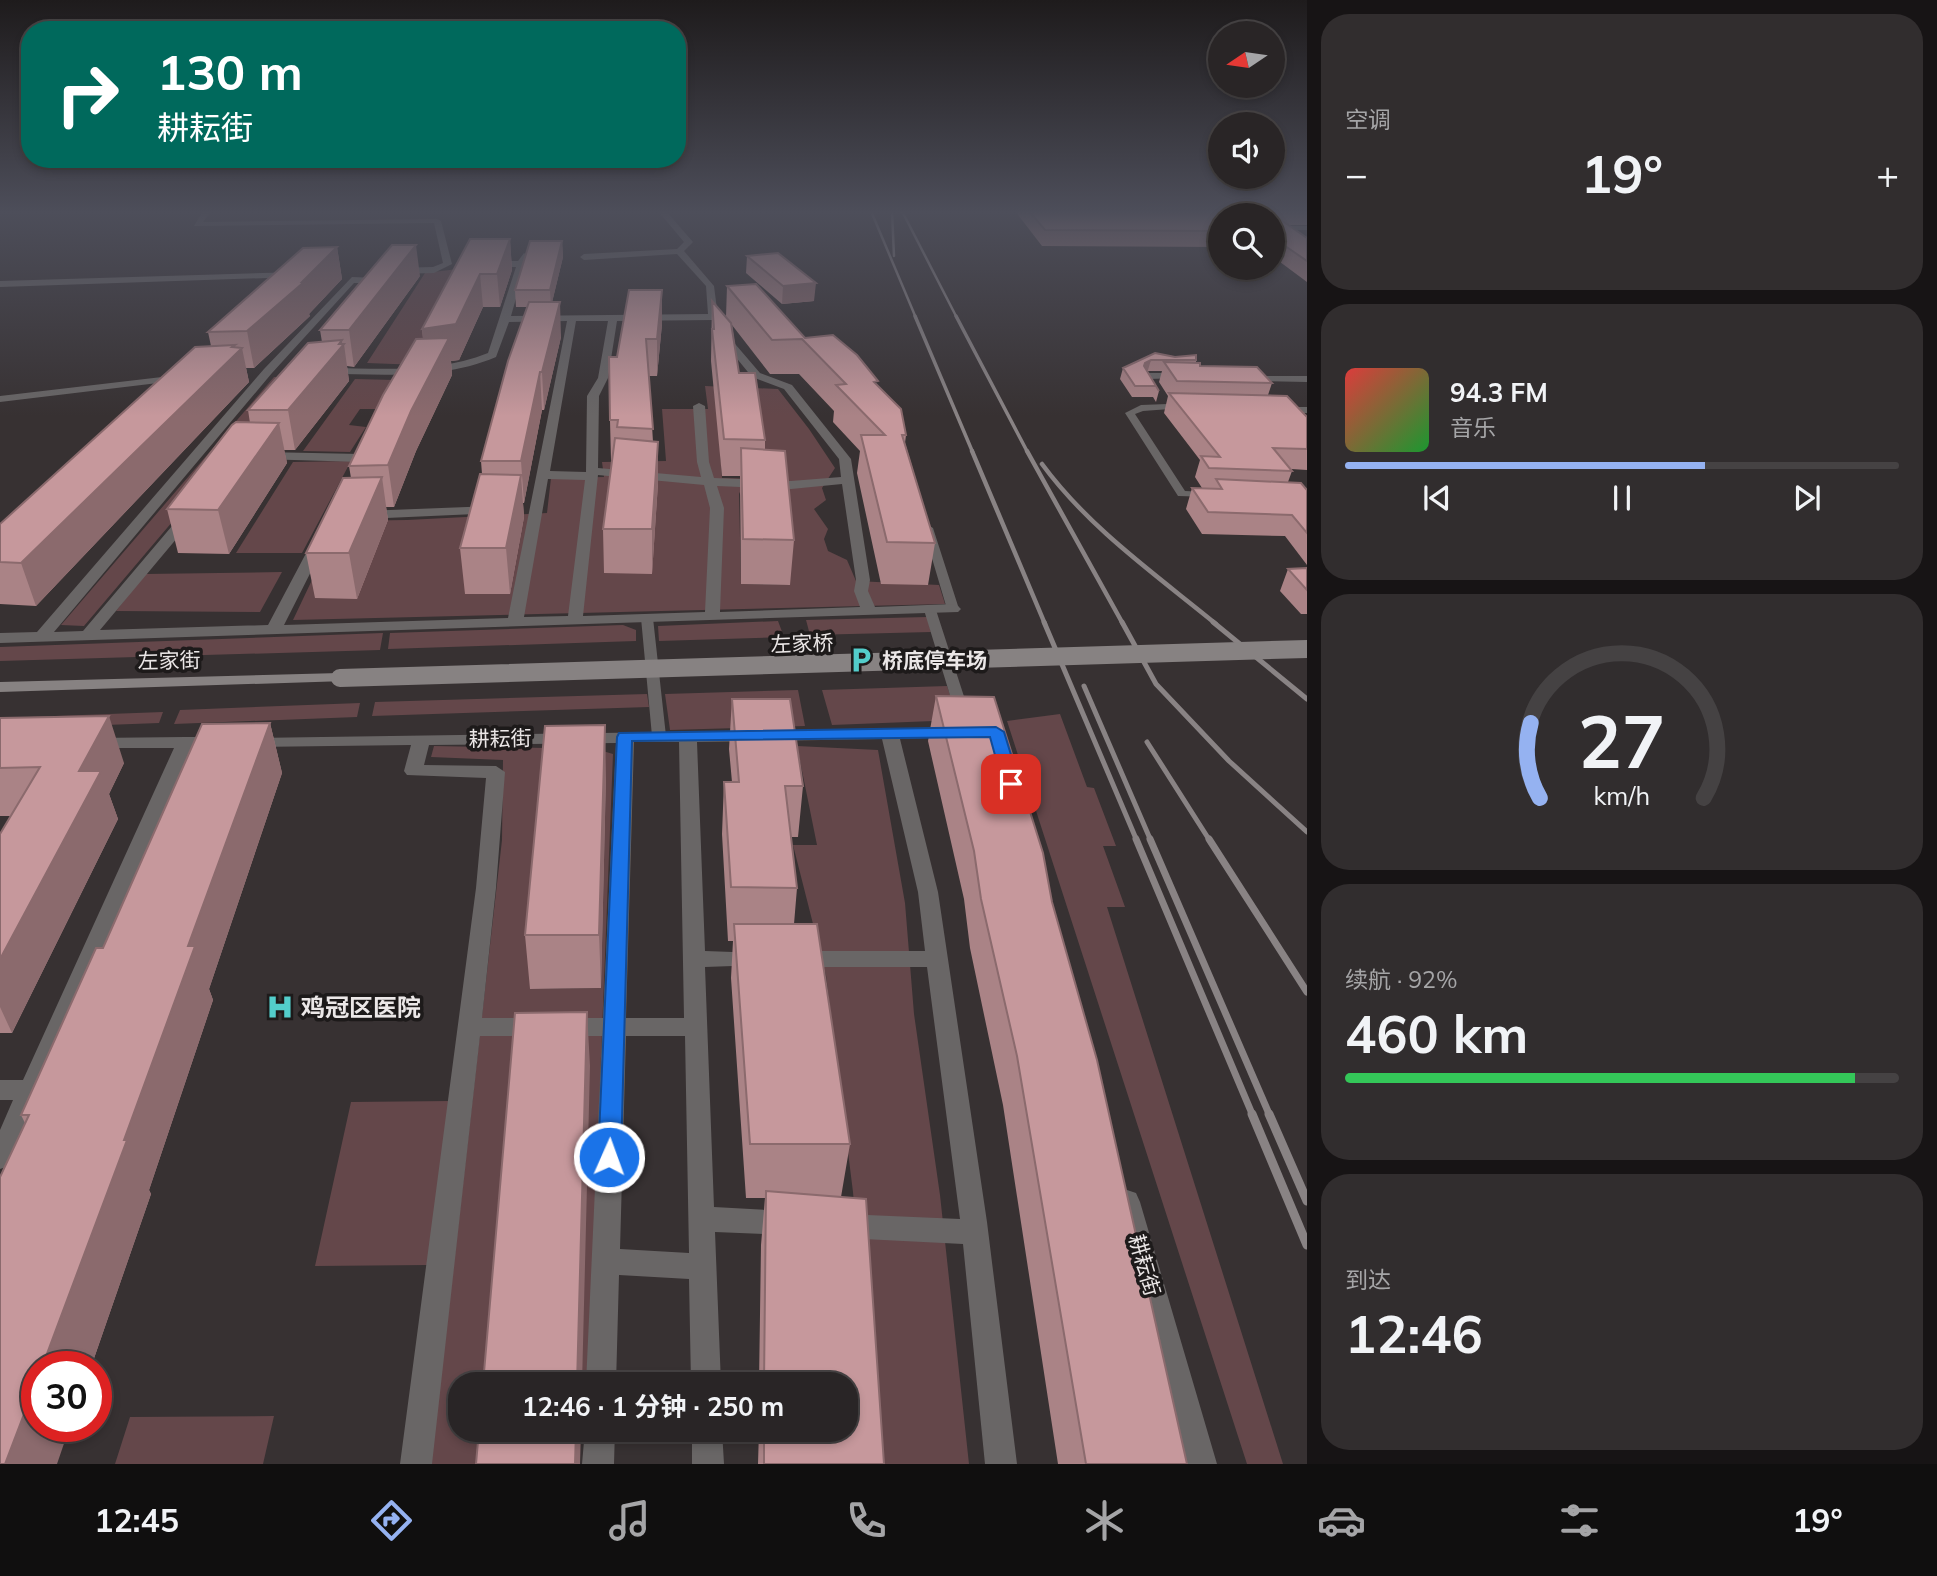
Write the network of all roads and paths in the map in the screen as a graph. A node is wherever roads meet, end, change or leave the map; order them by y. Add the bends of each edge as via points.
1 (133, 279) edge
2 (517, 279) edge
3 (704, 279) edge
4 (0, 284) edge
5 (366, 298) edge
6 (707, 317) junction
7 (613, 318) junction
8 (505, 319) junction
9 (572, 319) junction
10 (318, 360) edge
11 (406, 370) junction
12 (289, 371) edge
13 (252, 372) dead end
14 (268, 372) junction
15 (186, 377) edge
16 (1188, 377) edge
17 (1241, 377) edge
18 (1307, 379) edge
19 (398, 385) edge
20 (1155, 386) edge
21 (1161, 397) edge
22 (0, 399) edge
23 (699, 406) dead end
24 (1167, 407) junction
25 (1181, 407) edge
26 (1265, 409) edge
27 (1307, 410) edge
28 (253, 456) edge
29 (361, 458) edge
30 (592, 473) junction
31 (542, 475) junction
32 (848, 480) junction
33 (709, 481) junction
34 (1221, 495) edge
35 (197, 506) edge
36 (522, 509) junction
37 (345, 515) edge
38 (925, 516) edge
39 (327, 525) edge
40 (953, 609) joint
41 (930, 610) junction
42 (869, 612) junction
43 (712, 616) junction
44 (647, 618) junction
45 (575, 620) junction
46 (515, 622) junction
47 (274, 629) junction
48 (89, 634) junction
49 (42, 636) junction
50 (0, 638) edge
51 (1307, 649) edge
52 (340, 678) joint
53 (0, 687) edge
54 (969, 733) joint
55 (890, 734) junction
56 (659, 736) junction
57 (688, 736) junction
58 (625, 737) junction
59 (422, 739) junction
60 (185, 742) junction
61 (79, 744) edge
62 (937, 958) junction
63 (694, 959) junction
64 (469, 1027) junction
65 (614, 1027) junction
66 (696, 1027) junction
67 (0, 1090) edge
68 (30, 1090) junction
69 (0, 1158) edge
70 (1123, 1185) edge
71 (701, 1219) junction
72 (975, 1232) junction
73 (606, 1262) junction
74 (702, 1267) junction
75 (601, 1372) edge
76 (706, 1372) edge
77 (599, 1442) edge
78 (707, 1442) edge
79 (416, 1464) edge
80 (598, 1464) edge
81 (708, 1464) edge
82 (1000, 1464) edge
83 (1200, 1464) edge

1 - 4 street
2 - 8 street
3 - 6 street via 710,286 713,317
5 - 14 street via 378,281 352,281
6 - 7 street
6 - 32 street via 756,375 788,387 845,459
7 - 9 street
7 - 30 street via 603,379 593,396
8 - 9 street
8 - 11 street via 492,355 475,364
9 - 31 street
10 - 11 street via 310,371
11 - 19 street
12 - 14 street
13 - 14 street
14 - 49 street
15 - 22 street
16 - 20 lane via 1149,376
17 - 18 lane
21 - 24 lane
23 - 33 street
24 - 25 lane
24 - 34 lane via 1130,413 1182,494
26 - 27 lane
28 - 29 street
30 - 31 street
30 - 33 street
30 - 45 street
31 - 36 street
32 - 33 street via 791,485
32 - 42 street via 861,591
33 - 43 street via 716,508
35 - 48 street
36 - 37 street
36 - 46 street
38 - 40 lane
39 - 47 street
40 - 41 street
41 - 42 street
41 - 54 lane
42 - 43 street
43 - 44 street
44 - 45 street
44 - 56 lane
45 - 46 street
46 - 47 street
47 - 48 street
48 - 49 street
49 - 50 street
51 - 52 main road, 左家桥, bridge
52 - 53 main road, 左家街
54 - 55 street, 耕耘街
55 - 57 street, 耕耘街
55 - 62 street via 928,892
56 - 57 street, 耕耘街
56 - 58 street, 耕耘街
57 - 63 street
58 - 59 street, 耕耘街
58 - 65 street
59 - 60 street, 耕耘街
59 - 64 street via 413,771 495,772
60 - 61 street, 耕耘街
60 - 68 street
62 - 63 street
62 - 72 street
63 - 66 street
64 - 65 street
64 - 79 street
65 - 66 street
65 - 73 street
66 - 71 street
67 - 68 street
68 - 69 street
70 - 83 street, 耕耘街
71 - 72 street
71 - 74 street
72 - 82 street
73 - 74 street
73 - 75 street
74 - 76 street
77 - 80 street
78 - 81 street

